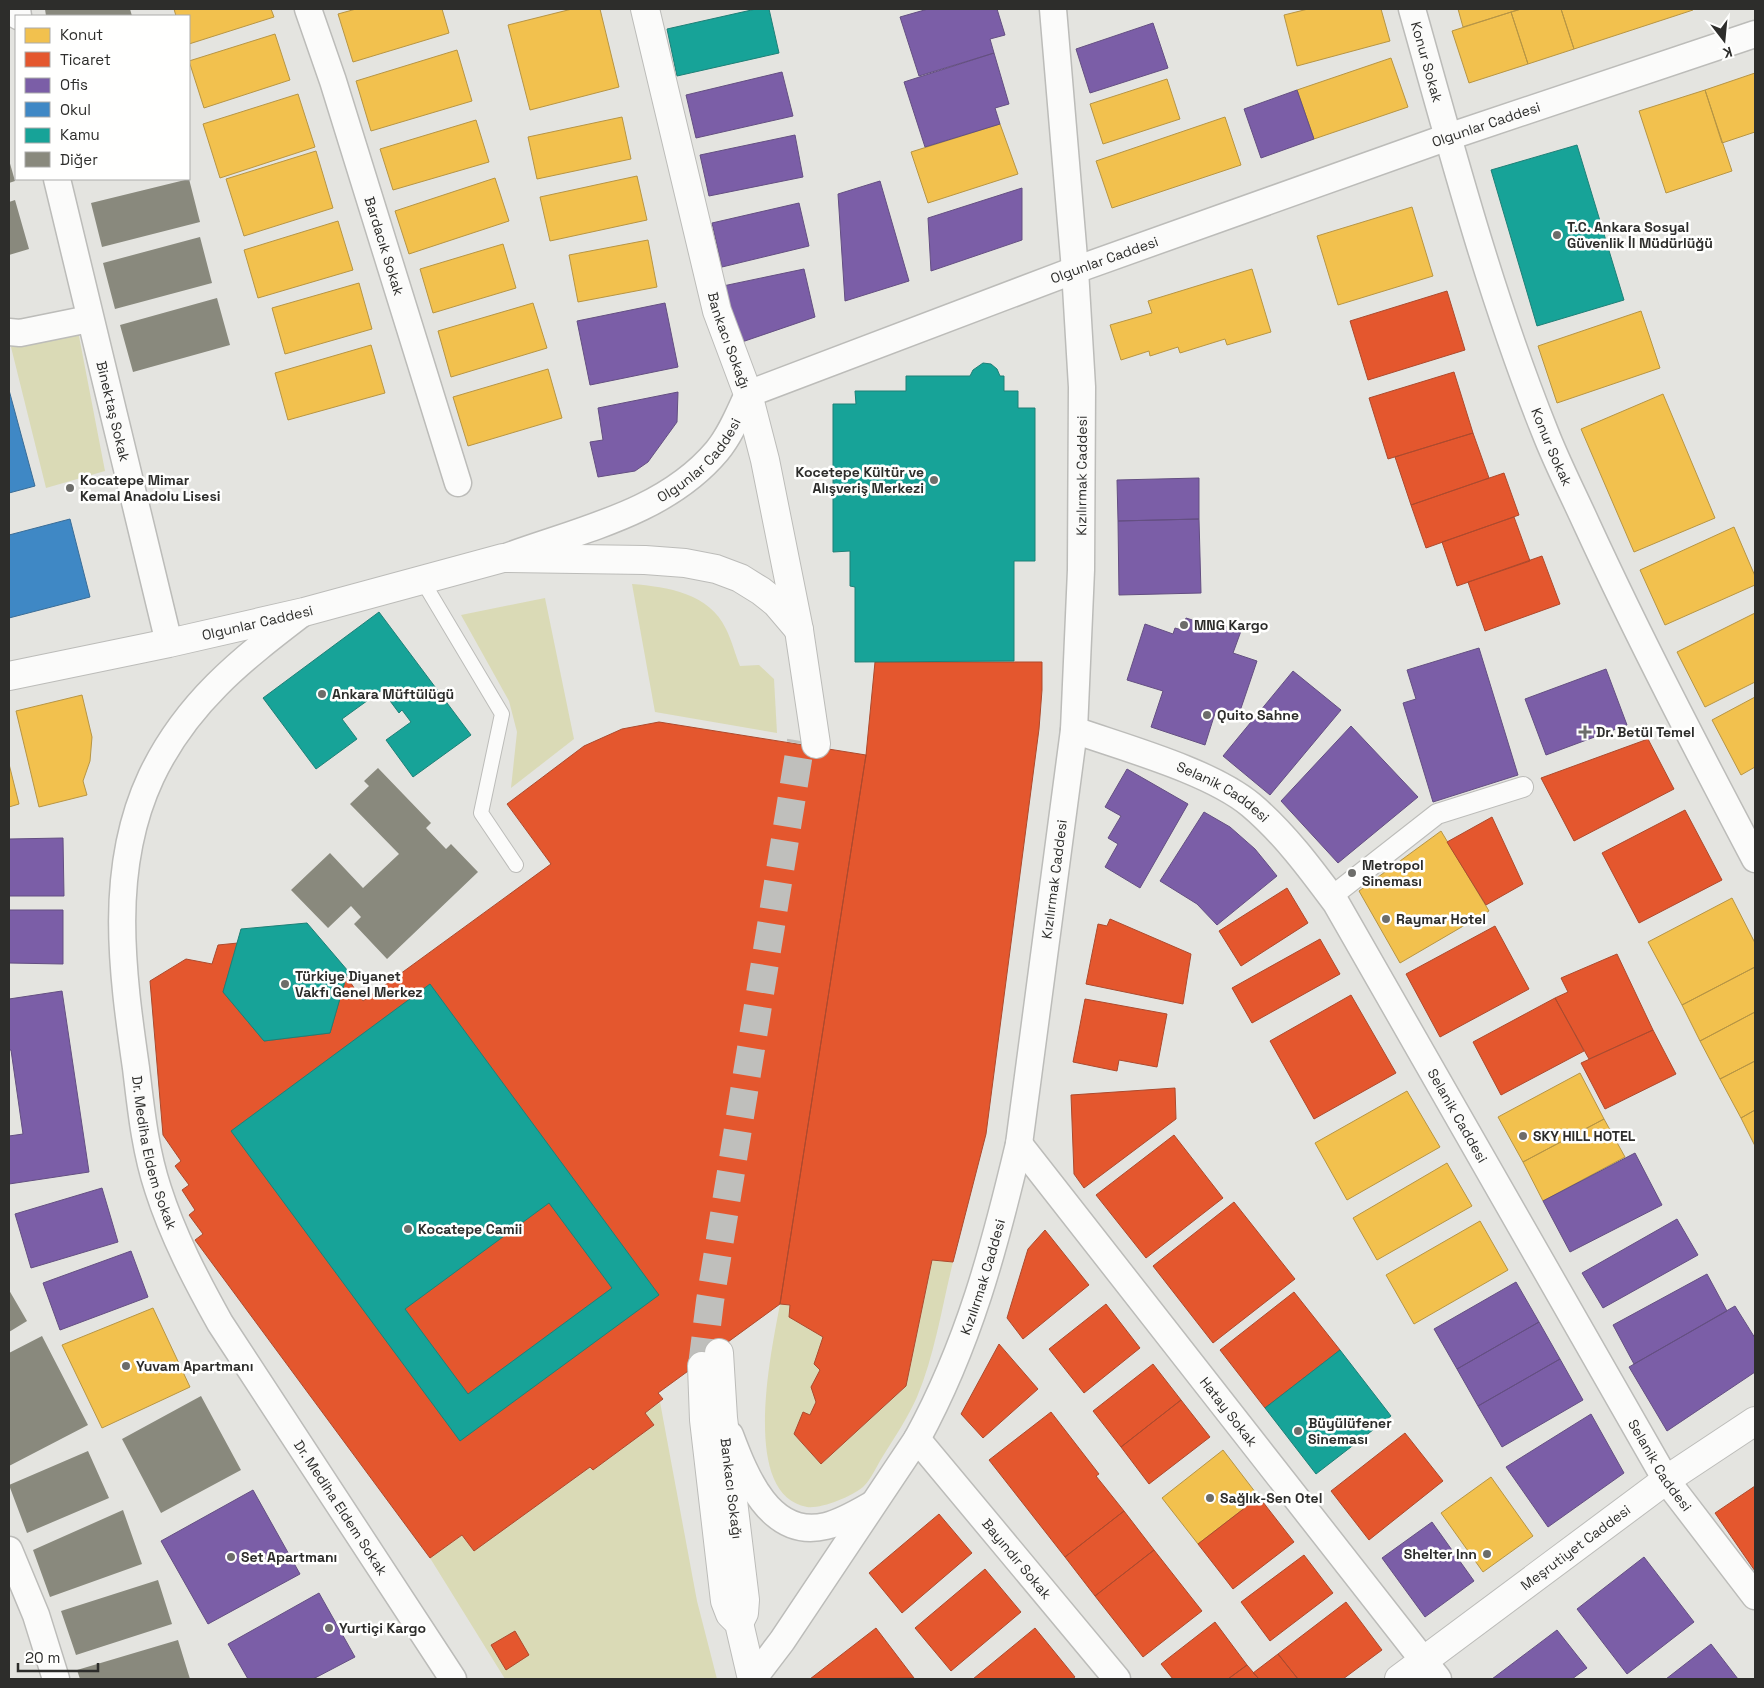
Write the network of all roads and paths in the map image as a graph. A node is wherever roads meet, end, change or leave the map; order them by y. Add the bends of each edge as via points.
1 (308, 9) edge
2 (645, 9) edge
3 (1052, 9) edge
4 (1412, 9) edge
5 (1755, 34) edge
6 (1448, 137) junction
7 (57, 180) edge
8 (1076, 270) junction
9 (89, 319) junction
10 (9, 332) edge
11 (748, 394) junction
12 (458, 484) dead end
13 (503, 558) junction
14 (422, 580) junction
15 (304, 612) junction
16 (799, 630) junction
17 (169, 643) junction
18 (9, 676) edge
19 (1074, 730) junction
20 (809, 742) tunnel mouth
21 (1523, 787) dead end
22 (1755, 859) edge
23 (516, 866) dead end
24 (1331, 897) junction
25 (1019, 1144) junction
26 (723, 1418) junction
27 (1755, 1421) edge
28 (917, 1439) junction
29 (1666, 1480) junction
30 (872, 1505) junction
31 (9, 1550) edge
32 (1755, 1596) edge
33 (739, 1623) junction
34 (1431, 1670) edge
35 (56, 1679) edge
36 (453, 1679) edge
37 (752, 1679) edge
38 (1117, 1679) edge
39 (1399, 1679) edge

1 - 12 street, Bardacık Sokak
2 - 11 main road, Bankacı Sokağı via 716,311
3 - 8 street, Kızılırmak Caddesi
4 - 6 street, Konur Sokak
5 - 6 street, Olgunlar Caddesi
6 - 8 street, Olgunlar Caddesi
6 - 22 street, Konur Sokak via 1512,343 1546,434 1615,587
7 - 9 street, Binektaş Sokak
8 - 11 street, Olgunlar Caddesi
8 - 19 street, Kızılırmak Caddesi via 1082,396 1081,570
9 - 10 street
9 - 17 street, Binektaş Sokak
11 - 13 street, Olgunlar Caddesi via 718,449 700,470 677,488 609,520
11 - 16 main road, Bankacı Sokağı via 765,460
13 - 14 main road, Olgunlar Caddesi
13 - 16 main road, Olgunlar Caddesi via 645,560 716,569 740,578 760,591 776,603
14 - 15 main road, Olgunlar Caddesi
14 - 23 lane via 502,714 481,813
15 - 17 main road, Olgunlar Caddesi
15 - 36 street, Dr. Mediha Eldem Sokak via 253,651 206,694 166,748 139,808 124,875 122,935 146,1139 158,1190 194,1278 220,1323
16 - 20 main road, Bankacı Sokağı
17 - 18 main road, Olgunlar Caddesi
19 - 24 street, Selanik Caddesi via 1182,769 1249,804 1303,860
19 - 25 street, Kızılırmak Caddesi
21 - 24 street via 1437,814
24 - 29 street, Selanik Caddesi
25 - 28 street, Kızılırmak Caddesi via 972,1320 950,1374
25 - 34 street, Hatay Sokak
26 - 30 street via 753,1489 777,1515 800,1526 824,1526 840,1522
26 - 33 main road, Bankacı Sokağı via 745,1600
26 - 33 main road, Bankacı Sokağı via 711,1360 704,1420 725,1602
27 - 29 main road, Meşrutiyet Caddesi
28 - 30 street, Kızılırmak Caddesi
28 - 38 street, Bayındır Sokak
29 - 32 street, Selanik Caddesi
29 - 34 main road, Meşrutiyet Caddesi
30 - 37 street, Kızılırmak Caddesi via 782,1641
31 - 35 street via 36,1615
33 - 37 main road, Bankacı Sokağı
34 - 39 main road, Meşrutiyet Caddesi

